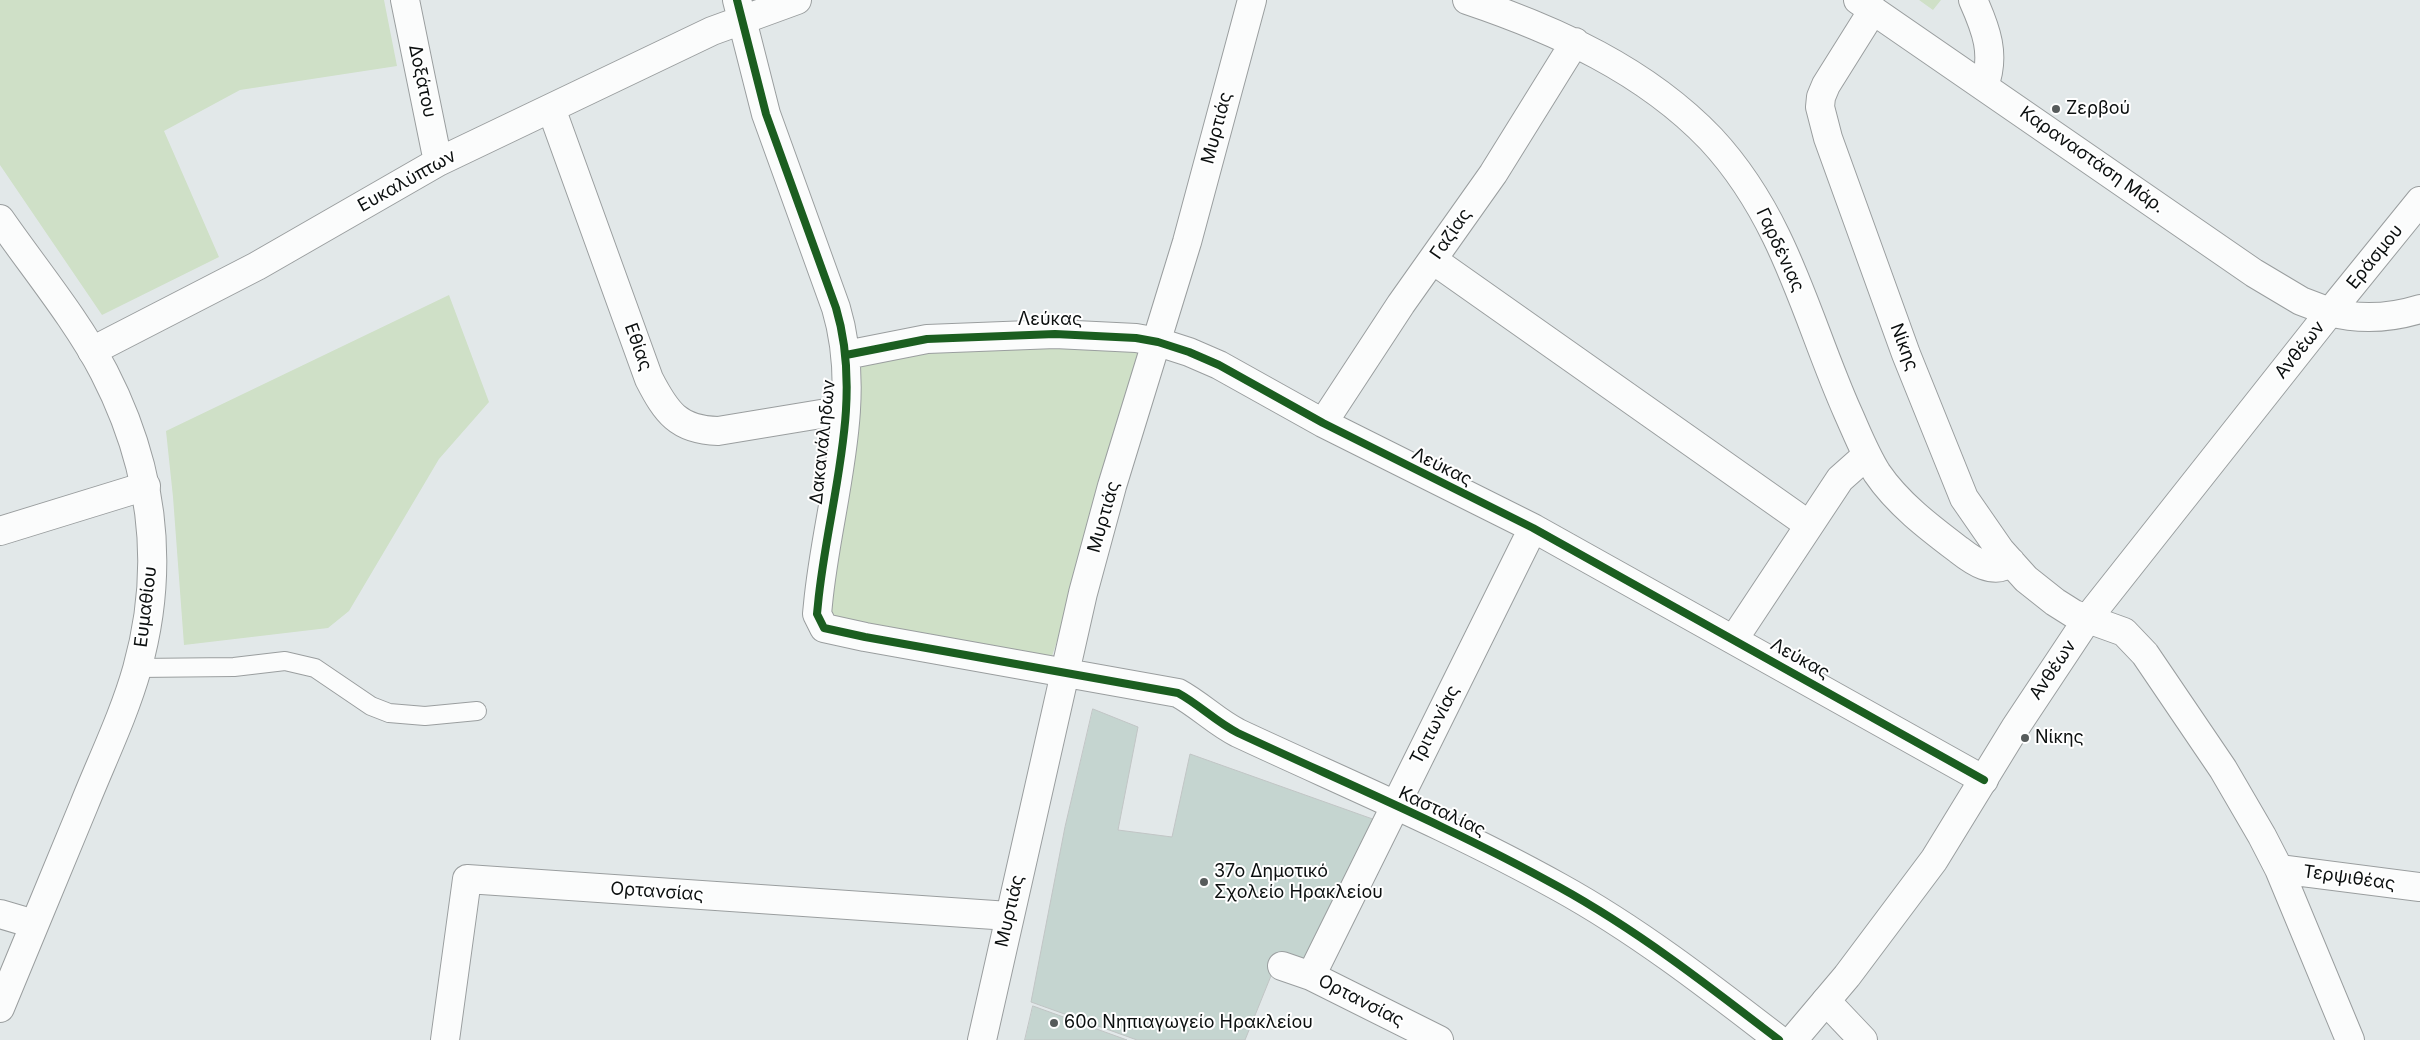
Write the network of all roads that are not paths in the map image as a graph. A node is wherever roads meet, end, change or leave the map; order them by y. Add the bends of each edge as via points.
1 (405, 0) edge
2 (797, 0) edge
3 (1252, 0) edge
4 (1467, 0) edge
5 (1973, 0) edge
6 (1865, 5) edge
7 (735, 15) edge
8 (1575, 42) junction
9 (1984, 86) junction
10 (551, 108) junction
11 (438, 162) junction
12 (2420, 201) edge
13 (0, 219) edge
14 (1433, 260) junction
15 (2420, 309) edge
16 (2330, 312) junction
17 (1158, 342) junction
18 (92, 351) junction
19 (846, 355) junction
20 (845, 410) junction
21 (1323, 423) junction
22 (1867, 455) junction
23 (146, 486) junction
24 (1809, 525) junction
25 (1534, 528) junction
26 (0, 531) edge
27 (2011, 562) junction
28 (2088, 618) junction
29 (1734, 638) junction
30 (137, 668) junction
31 (1064, 674) junction
32 (478, 711) dead end
33 (1984, 780) junction
34 (1395, 806) junction
35 (2279, 869) junction
36 (2420, 887) edge
37 (0, 914) edge
38 (1009, 916) junction
39 (34, 924) junction
40 (1282, 966) dead end
41 (1311, 976) junction
42 (1826, 1002) junction
43 (0, 1008) edge
44 (445, 1040) edge
45 (982, 1040) edge
46 (1439, 1040) edge
47 (1779, 1040) edge
48 (1793, 1040) edge
49 (1863, 1040) edge
50 (2350, 1040) edge

1 - 11 street, Δοξάτου
2 - 7 street
3 - 17 street, Μυρτιάς
4 - 8 street, Γαρδένιας
5 - 9 street via 1990,47
6 - 9 street, Καραναστάση Μάρ.
6 - 27 street, Νίκης via 1826,85 1820,107 1822,122 1906,354 1964,498
7 - 10 street, Ευκαλύπτων
7 - 19 street, Δακανάληδων via 766,114 836,308
8 - 14 street, Γαζίας via 1493,174
8 - 22 street, Γαρδένιας via 1627,72 1678,110 1711,139 1745,183 1768,220 1792,272
9 - 16 street, Καραναστάση Μάρ. via 2254,273 2301,301
10 - 11 street, Ευκαλύπτων
10 - 20 street, Εθίας via 649,379 674,417 686,425 718,431
11 - 18 street, Ευκαλύπτων via 257,266
12 - 16 street, Εράσμου
13 - 18 street, Ευμαθίου
14 - 21 street, Γαζίας
14 - 24 street
15 - 16 street, Καραναστάση Μάρ. via 2371,317 2349,317
16 - 28 street, Ανθέων
17 - 19 street, Λεύκας via 1117,336 1014,335 927,339
17 - 21 street, Λεύκας via 1219,365
17 - 31 street, Μυρτιάς via 1098,536
18 - 23 street, Ευμαθίου via 122,413
19 - 20 street, Δακανάληδων
20 - 31 street, Δακανάληδων via 818,596 818,614 824,628
21 - 25 street, Λεύκας
22 - 24 street via 1840,479
22 - 27 street, Γαρδένιας via 1889,488 1966,556 1992,567 2000,568
23 - 26 street
23 - 30 street, Ευμαθίου via 152,532 153,580
24 - 29 street
25 - 29 street, Λεύκας
25 - 34 street, Τριτωνίας
27 - 28 street, Νίκης via 2055,602
28 - 33 street, Ανθέων
28 - 35 street, Νίκης via 2124,632 2145,654 2223,769
29 - 33 street, Λεύκας
30 - 32 lane via 234,667 285,662 315,668 371,706 389,713 425,716
30 - 39 street, Ευμαθίου via 126,703
31 - 34 street, Κασταλίας via 1164,689 1178,694 1220,724
31 - 38 street, Μυρτιάς
33 - 42 street, Ανθέων via 1907,898
34 - 41 street, Τριτωνίας
34 - 47 street, Κασταλίας via 1465,837 1560,887 1656,948
35 - 36 street, Τερψιθέας
35 - 50 street, Νίκης
37 - 39 street
38 - 44 street, Ορτανσίας via 468,879
38 - 45 street, Μυρτιάς
39 - 43 street, Ευμαθίου
40 - 41 street, Ορτανσίας
41 - 46 street, Ορτανσίας
42 - 48 street, Ανθέων
42 - 49 street

